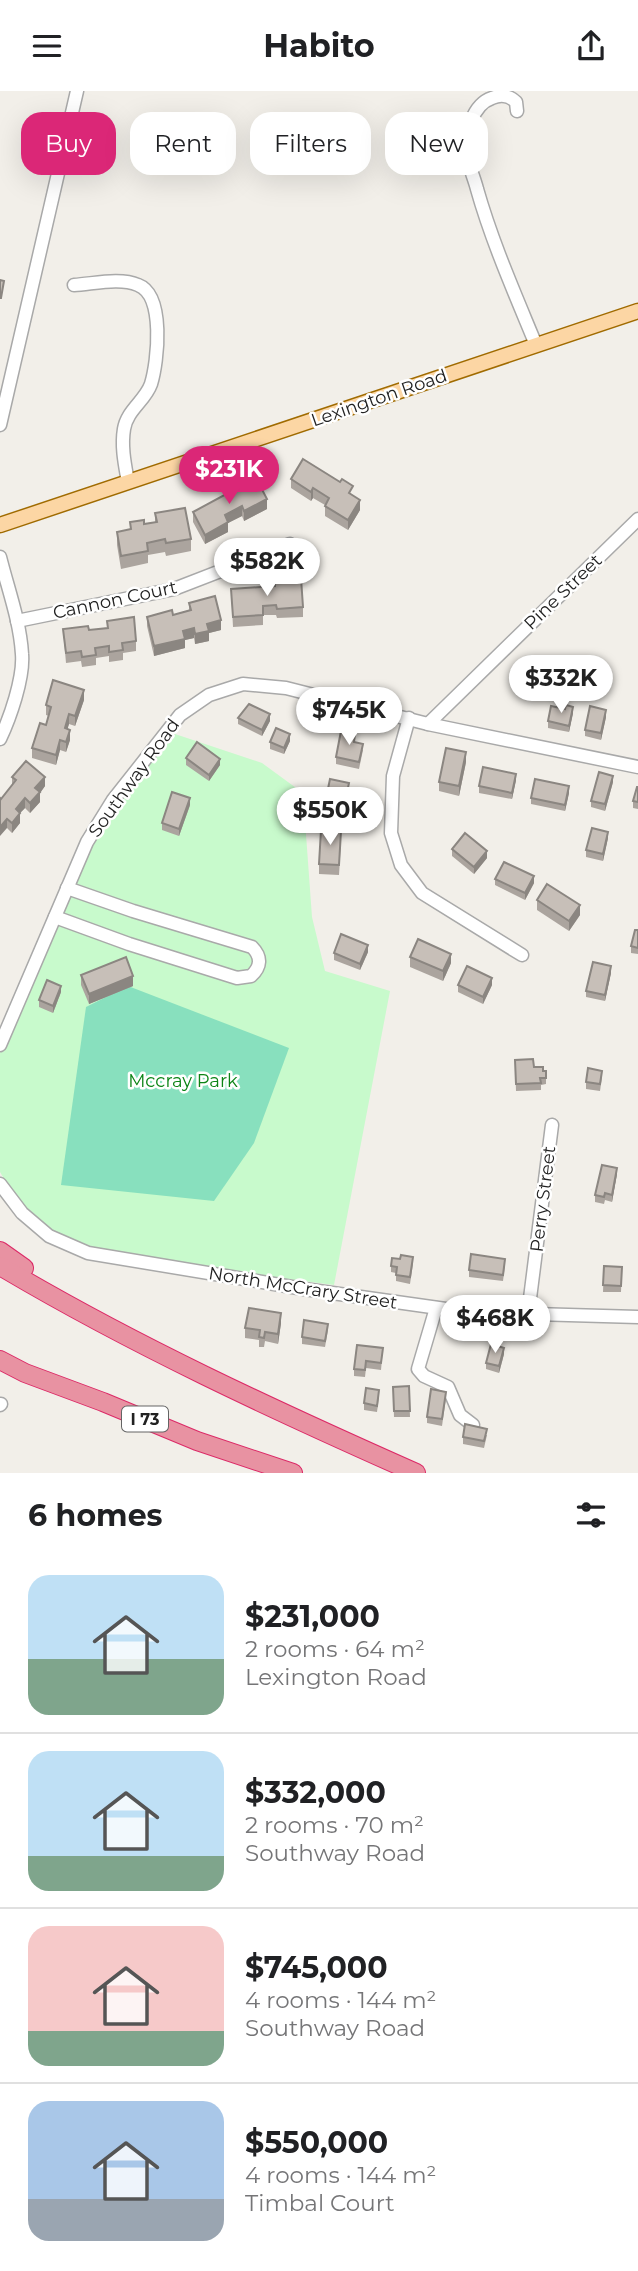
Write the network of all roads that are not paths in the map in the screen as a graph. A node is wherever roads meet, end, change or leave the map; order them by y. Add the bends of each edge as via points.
1 (77, 91) edge
2 (517, 111) dead end
3 (74, 285) dead end
4 (638, 311) edge
5 (536, 345) junction
6 (0, 425) edge
7 (128, 482) junction
8 (638, 519) edge
9 (0, 525) edge
10 (290, 544) dead end
11 (0, 557) edge
12 (17, 621) junction
13 (409, 718) junction
14 (428, 723) junction
15 (0, 740) edge
16 (638, 767) edge
17 (67, 888) junction
18 (55, 917) junction
19 (522, 955) dead end
20 (0, 1045) edge
21 (552, 1125) dead end
22 (0, 1184) edge
23 (0, 1251) edge
24 (0, 1266) edge
25 (436, 1308) junction
26 (528, 1314) junction
27 (638, 1317) edge
28 (0, 1348) edge
29 (0, 1360) edge
30 (191, 1370) junction
31 (103, 1402) junction
32 (473, 1425) edge
33 (293, 1473) edge
34 (416, 1473) edge

1 - 6 street
2 - 5 street via 511,97 498,96 481,103 466,152 483,212
3 - 7 street via 138,284 155,305 150,385 127,417 124,429
4 - 5 main road, Lexington Road
5 - 7 main road, Lexington Road
7 - 9 main road, Lexington Road
8 - 14 street, Pine Street
10 - 12 street, Cannon Court via 174,589
11 - 12 street
12 - 15 street via 23,657
13 - 14 street, Southway Road
13 - 17 street, Southway Road via 286,688 243,684 209,695 180,715 113,800 87,842
13 - 19 street via 393,776 391,832 401,865 422,893
14 - 16 street, Southway Road
17 - 18 street, Southway Road
17 - 18 street via 252,947 259,964 251,976 237,978
18 - 20 street, Southway Road
21 - 26 street, Perry Street
22 - 25 street, North McCrary Street via 22,1213 49,1236 88,1253
23 - 30 highway via 54,1289
24 - 30 highway
25 - 26 street, North McCrary Street
25 - 32 street via 418,1369 448,1387 460,1415
26 - 27 street, North McCrary Street
28 - 31 highway
29 - 31 highway, I 73
30 - 34 highway
31 - 33 highway, I 73 via 197,1441

